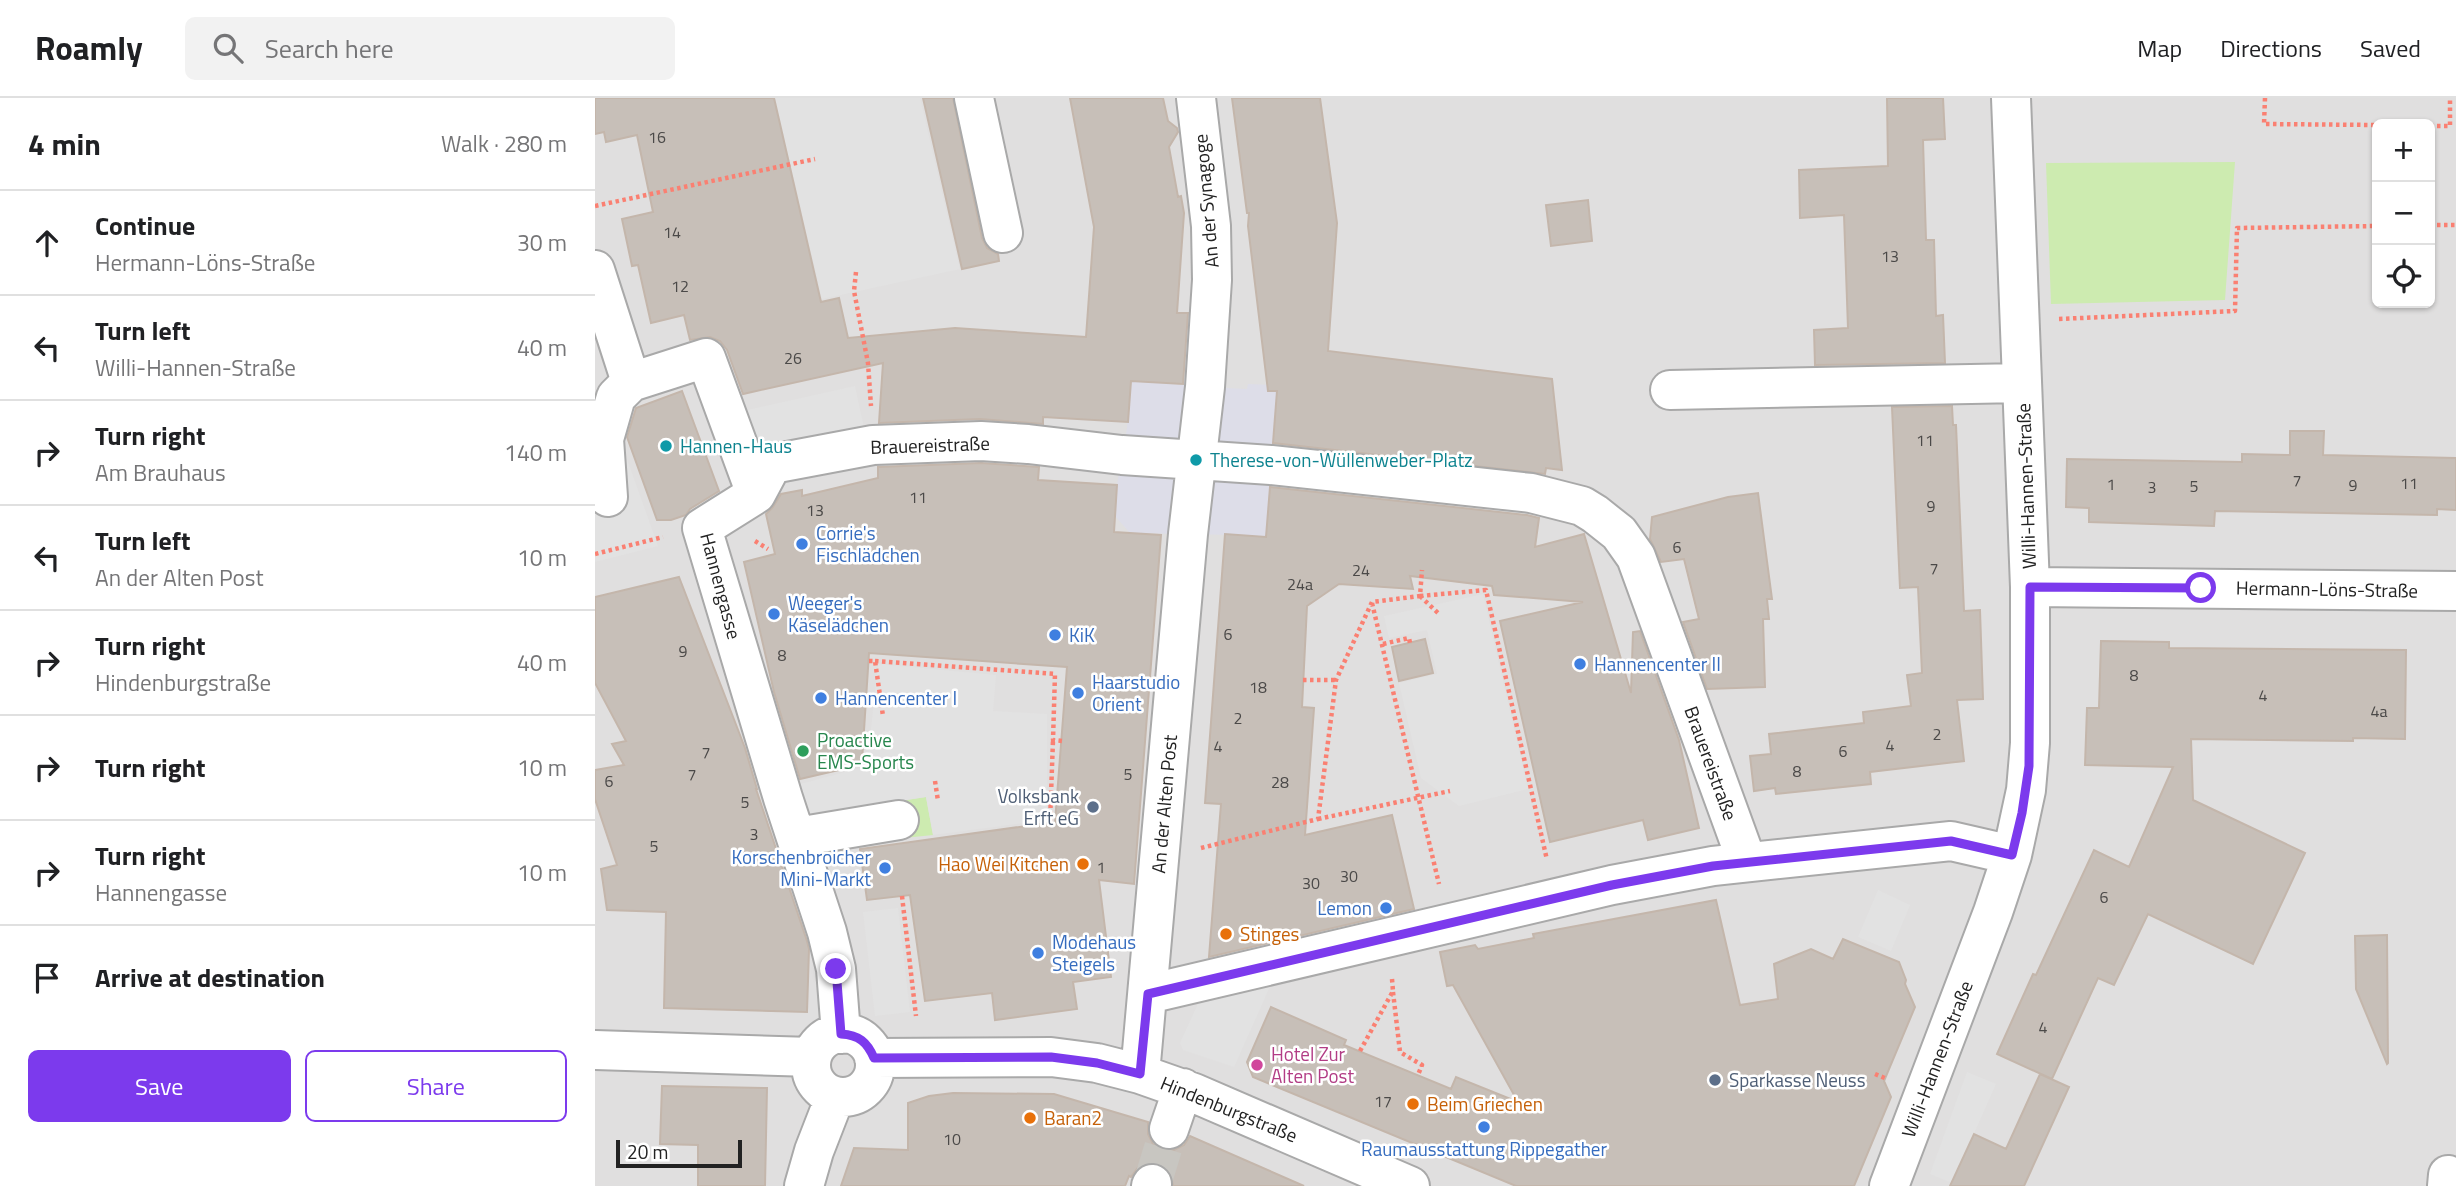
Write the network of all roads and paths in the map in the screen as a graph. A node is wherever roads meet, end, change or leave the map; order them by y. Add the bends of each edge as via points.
1 (974, 98) edge
2 (1196, 98) edge
3 (2011, 98) edge
4 (2265, 98) edge
5 (2450, 98) edge
6 (2372, 125) edge
7 (2435, 126) edge
8 (815, 159) dead end
9 (595, 206) edge
10 (2435, 225) edge
11 (2456, 225) edge
12 (2372, 226) edge
13 (1003, 233) dead end
14 (595, 270) edge
15 (856, 272) dead end
16 (2019, 321) junction
17 (631, 382) junction
18 (2022, 383) junction
19 (1670, 390) dead end
20 (873, 445) junction
21 (1197, 459) junction
22 (757, 494) junction
23 (608, 497) dead end
24 (656, 538) dead end
25 (595, 554) edge
26 (1422, 570) dead end
27 (2030, 587) junction
28 (2456, 591) edge
29 (1420, 596) junction
30 (1372, 602) junction
31 (1438, 612) dead end
32 (1410, 643) dead end
33 (1383, 644) junction
34 (1303, 680) dead end
35 (1336, 680) junction
36 (883, 716) dead end
37 (1053, 740) junction
38 (1062, 741) dead end
39 (1450, 791) dead end
40 (1420, 798) junction
41 (1318, 819) junction
42 (899, 820) dead end
43 (1050, 822) dead end
44 (797, 837) junction
45 (2012, 855) junction
46 (1159, 859) junction
47 (1747, 862) junction
48 (902, 896) dead end
49 (1555, 898) junction
50 (1448, 923) junction
51 (1391, 936) junction
52 (1393, 991) junction
53 (1148, 994) junction
54 (827, 1045) junction
55 (595, 1050) edge
56 (1360, 1052) dead end
57 (874, 1058) junction
58 (921, 1058) junction
59 (1140, 1074) junction
60 (1418, 1076) dead end
61 (1183, 1088) junction
62 (835, 1097) junction
63 (1168, 1129) tunnel mouth
64 (804, 1186) edge
65 (1409, 1186) edge
66 (1888, 1186) edge

1 - 13 street
2 - 21 street, An der Synagoge via 1213,243
3 - 16 street, Willi-Hannen-Straße
4 - 6 path via 2264,124
5 - 7 path via 2449,126
8 - 9 path
10 - 11 path
12 - 16 path via 2237,228 2235,311
14 - 17 street
15 - 20 path via 854,291 868,363
16 - 18 street, Willi-Hannen-Straße
17 - 22 street via 706,358
17 - 23 street via 616,397 604,439
18 - 19 street
18 - 27 street, Willi-Hannen-Straße
20 - 21 street, Brauereistraße via 992,442
20 - 22 street, Brauereistraße via 772,464
21 - 46 street, An der Alten Post
21 - 47 street, Brauereistraße via 1531,493 1582,506 1607,522 1636,557
22 - 44 street, Hannengasse via 702,528 791,796
24 - 25 path
26 - 29 path
27 - 28 street, Hermann-Löns-Straße
27 - 45 street, Willi-Hannen-Straße via 2029,766
29 - 30 path
29 - 31 path
29 - 49 path via 1486,590
30 - 33 path
30 - 35 path
32 - 33 path via 1409,638
33 - 40 path
34 - 35 path
35 - 41 path
36 - 37 path via 872,661 1055,674
37 - 38 path
37 - 43 path
39 - 40 path
40 - 41 path
40 - 50 path
41 - 46 path
42 - 44 street
44 - 54 street, Hannengasse via 836,969
45 - 47 street via 1951,841
45 - 66 street, Willi-Hannen-Straße
46 - 53 street, An der Alten Post
47 - 49 street
48 - 58 path
49 - 50 street
50 - 51 street
51 - 52 path
51 - 53 street
52 - 56 path
52 - 60 path via 1400,1052 1422,1065
53 - 59 street, An der Alten Post
54 - 55 street
54 - 57 street via 853,1035 863,1040
54 - 62 street via 811,1067 818,1086
57 - 58 street, Hindenburgstraße
57 - 62 street via 870,1083 848,1097
58 - 59 street, Hindenburgstraße via 1051,1057
59 - 61 street, Hindenburgstraße
61 - 63 street
61 - 65 street, Hindenburgstraße
62 - 64 street

